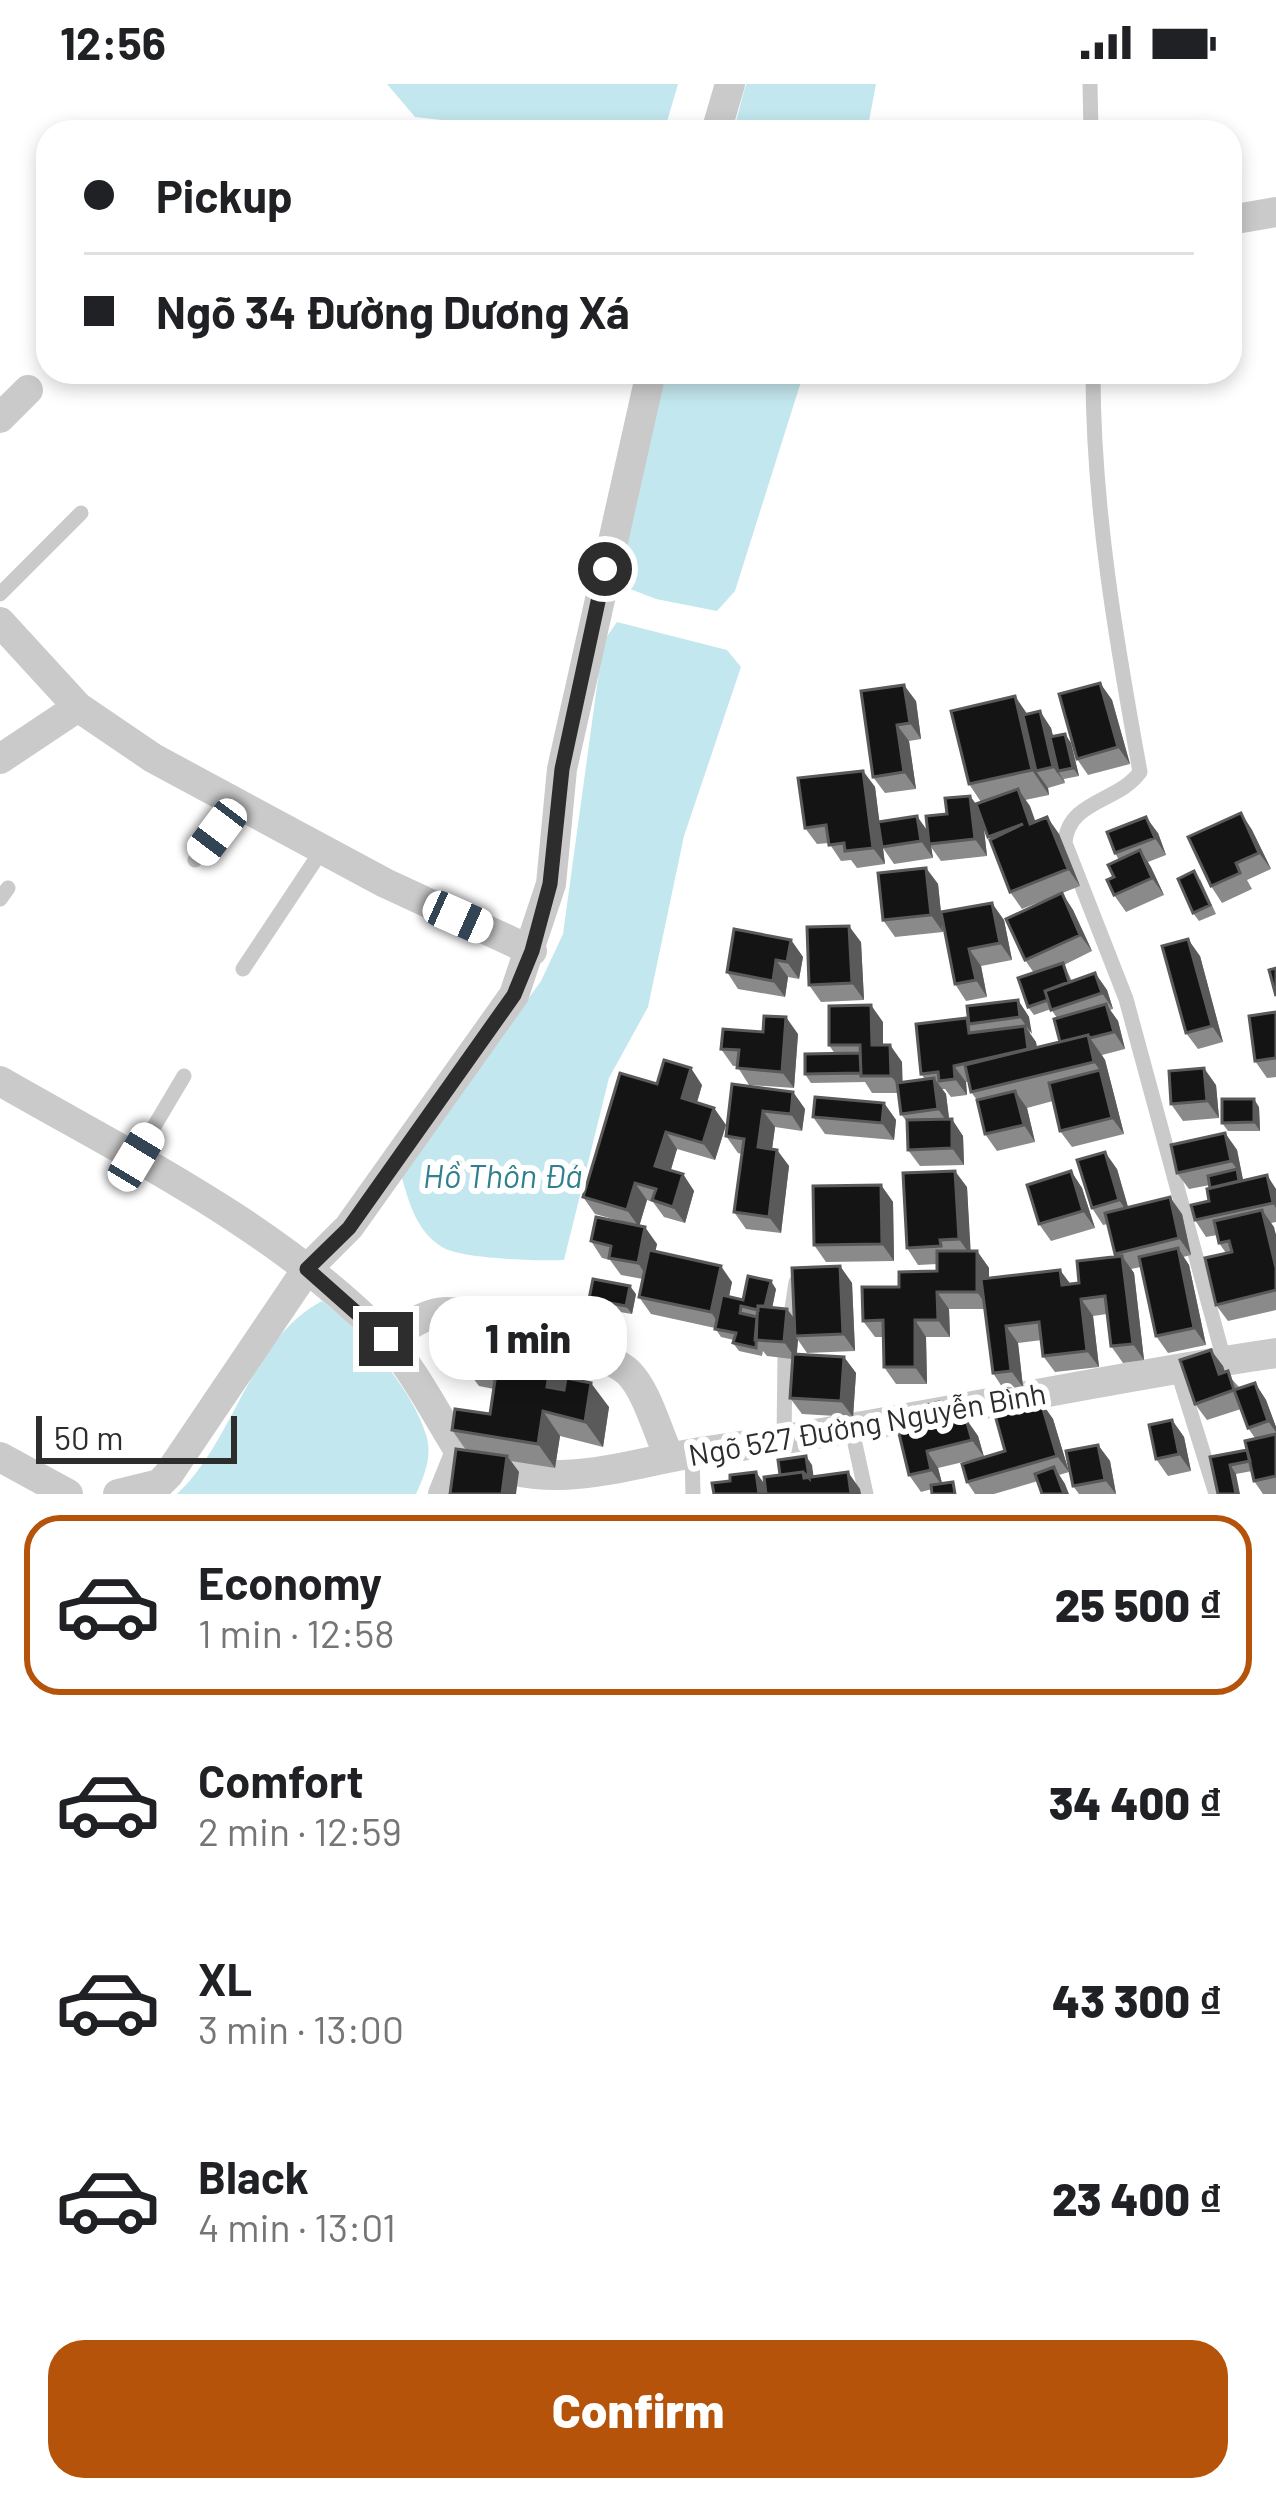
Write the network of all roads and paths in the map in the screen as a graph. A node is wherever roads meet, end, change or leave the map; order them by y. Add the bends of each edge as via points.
1 (730, 84) edge
2 (1090, 84) edge
3 (720, 120) edge
4 (1091, 120) edge
5 (1276, 212) edge
6 (1242, 218) edge
7 (648, 384) edge
8 (1093, 384) edge
9 (28, 390) dead end
10 (0, 418) edge
11 (81, 513) dead end
12 (0, 594) edge
13 (0, 622) edge
14 (78, 707) junction
15 (0, 759) edge
16 (238, 805) junction
17 (322, 850) junction
18 (196, 860) dead end
19 (532, 951) junction
20 (243, 969) dead end
21 (184, 1076) dead end
22 (0, 1081) edge
23 (136, 1157) junction
24 (307, 1269) junction
25 (796, 1277) edge
26 (386, 1339) junction
27 (1276, 1353) edge
28 (1224, 1360) junction
29 (1178, 1369) junction
30 (852, 1430) junction
31 (784, 1440) junction
32 (460, 1452) junction
33 (680, 1455) junction
34 (0, 1456) edge
35 (68, 1494) edge
36 (118, 1494) edge
37 (443, 1494) edge
38 (693, 1494) edge
39 (866, 1494) edge
40 (1216, 1494) edge

1 - 3 street
2 - 4 lane
5 - 6 street
7 - 19 street via 562,769 550,884
8 - 28 lane via 1106,566 1140,772 1072,819 1065,843 1126,999
9 - 10 street
11 - 12 lane
13 - 14 street
14 - 15 street
14 - 16 street
16 - 17 street
16 - 18 lane
17 - 19 street
17 - 20 lane
19 - 24 street via 514,995 349,1228
21 - 23 lane
22 - 23 street
23 - 24 street
24 - 26 street
24 - 36 street via 168,1475
25 - 31 lane
26 - 32 street
26 - 33 street via 427,1316 457,1312 572,1345 633,1377
27 - 28 street, Ngõ 527 Đường Nguyễn Bình
28 - 29 street, Ngõ 527 Đường Nguyễn Bình
29 - 30 street, Ngõ 527 Đường Nguyễn Bình
29 - 40 lane
30 - 31 street, Ngõ 527 Đường Nguyễn Bình
30 - 39 lane
31 - 33 street, Ngõ 527 Đường Nguyễn Bình
32 - 33 street, Ngõ 527 Đường Nguyễn Bình via 536,1475 581,1476
32 - 37 street
33 - 38 lane
34 - 35 street

